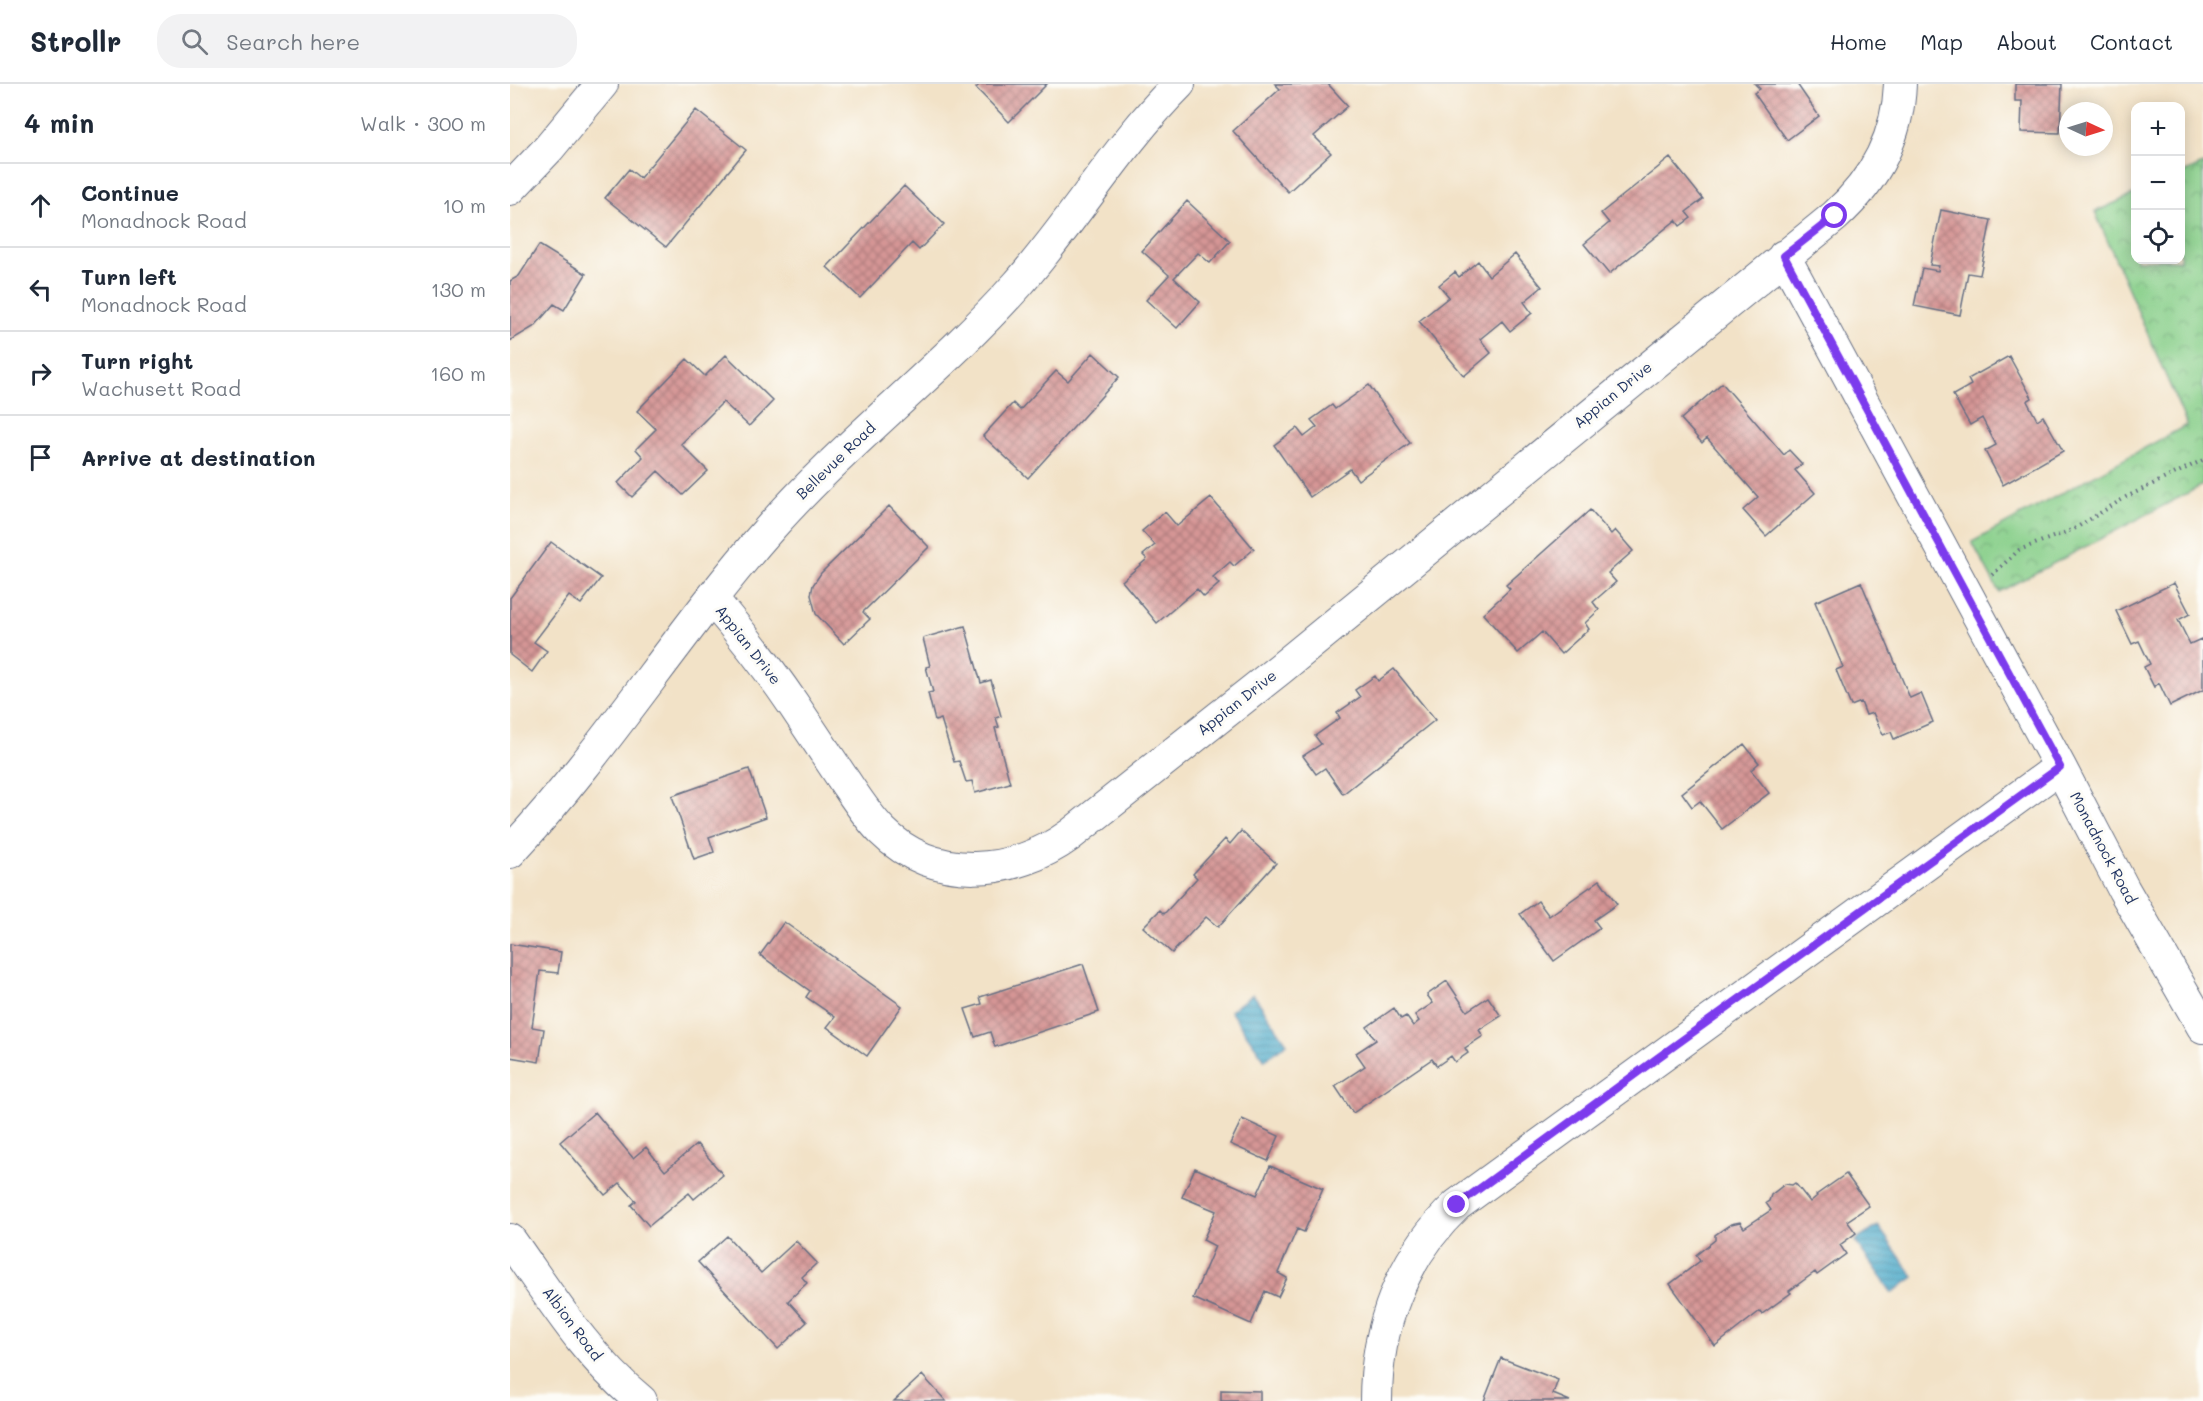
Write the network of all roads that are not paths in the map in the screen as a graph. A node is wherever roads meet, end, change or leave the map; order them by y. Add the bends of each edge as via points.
1 (602, 84) edge
2 (1179, 84) edge
3 (1900, 84) edge
4 (510, 189) edge
5 (1784, 256) junction
6 (712, 599) junction
7 (2060, 767) junction
8 (510, 852) edge
9 (2203, 1027) edge
10 (510, 1240) edge
11 (641, 1401) edge
12 (1376, 1401) edge

1 - 4 street
2 - 6 street, Bellevue Road via 1126,143 1065,228 1016,286 788,508
3 - 5 street via 1893,128 1874,173 1846,206
5 - 6 street, Appian Drive via 1280,669 1058,844 1020,862 992,868 953,867 916,855 884,833 774,676
5 - 7 street, Monadnock Road
6 - 8 street, Bellevue Road via 578,775
7 - 9 street, Monadnock Road via 2124,890
7 - 12 street via 1457,1205 1419,1249 1398,1287 1378,1352
10 - 11 street, Albion Road via 584,1341

